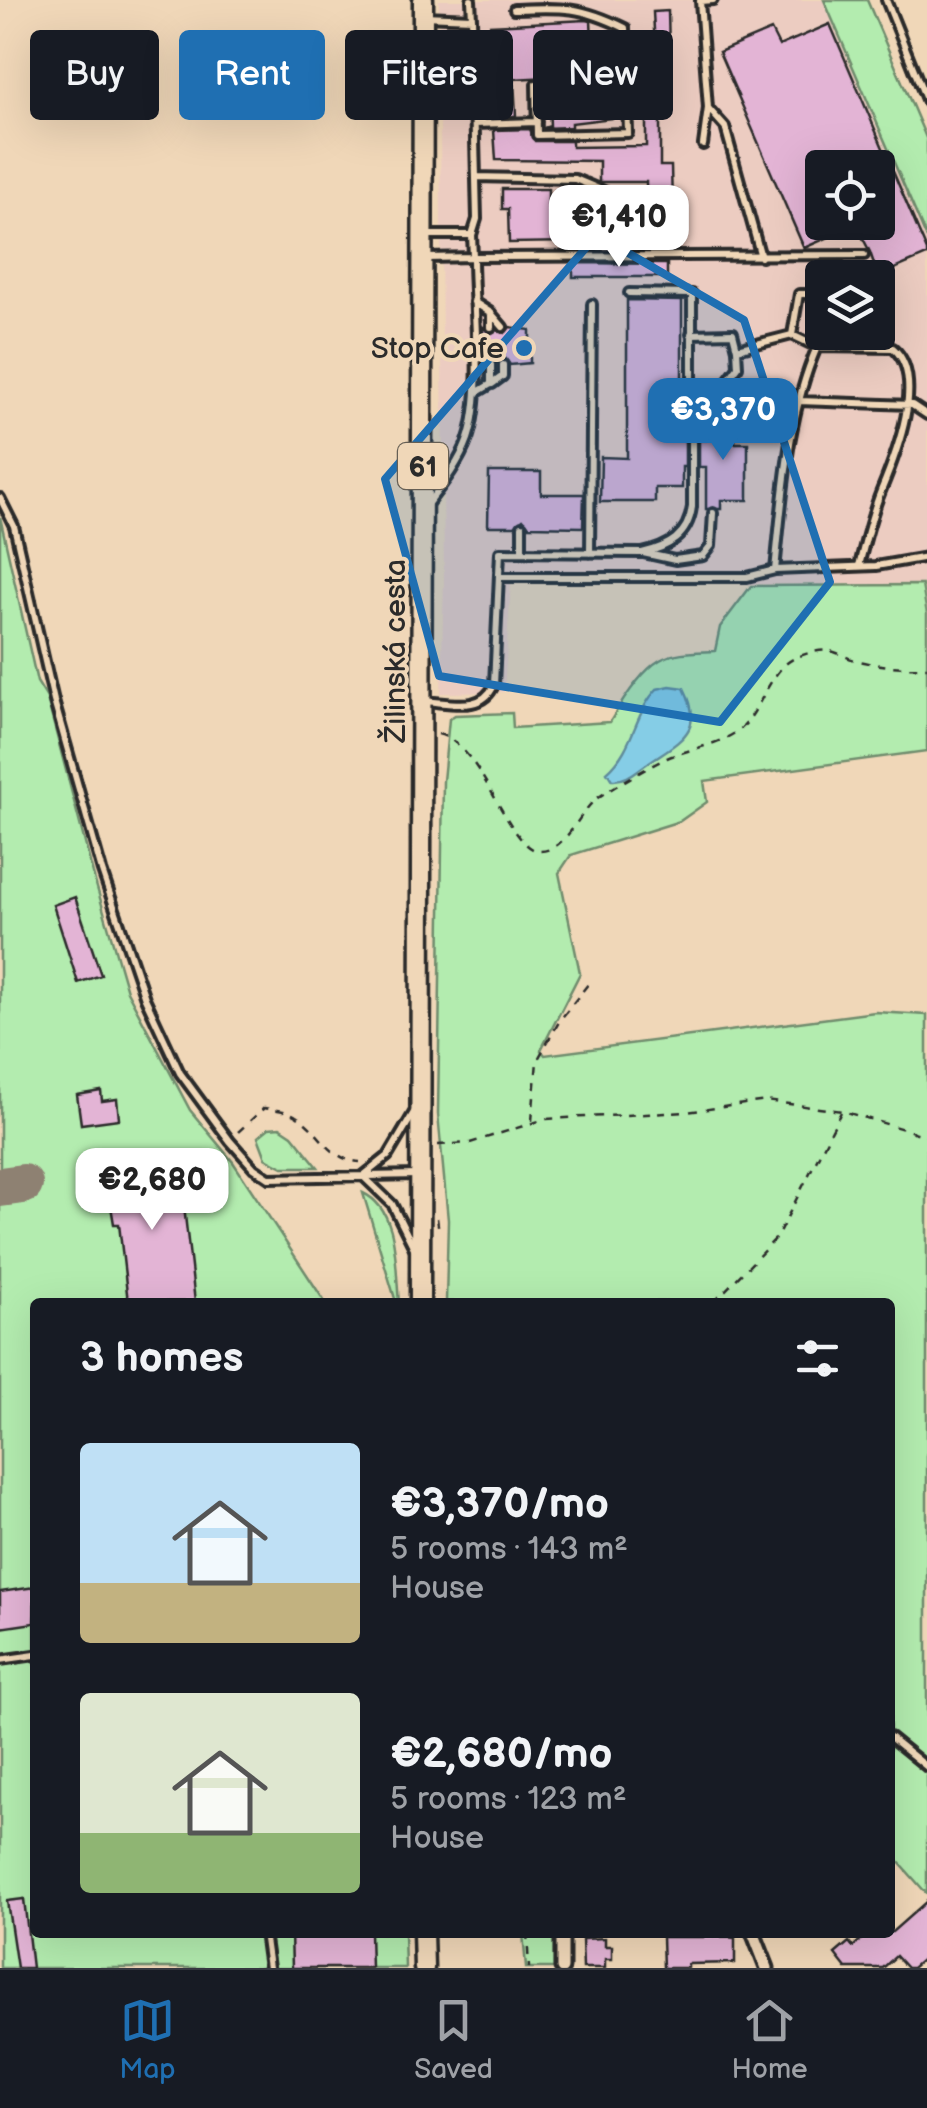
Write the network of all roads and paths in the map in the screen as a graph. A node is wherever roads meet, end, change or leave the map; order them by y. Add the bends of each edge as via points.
1 (472, 0) edge
2 (714, 0) edge
3 (886, 0) edge
4 (424, 8) edge
5 (514, 9) dead end
6 (472, 18) junction
7 (927, 102) edge
8 (708, 108) junction
9 (536, 122) joint
10 (475, 124) junction
11 (702, 145) dead end
12 (476, 177) junction
13 (422, 234) junction
14 (472, 236) junction
15 (625, 236) dead end
16 (864, 255) dead end
17 (472, 257) junction
18 (761, 257) junction
19 (422, 258) junction
20 (629, 293) dead end
21 (805, 294) edge
22 (473, 302) junction
23 (592, 304) dead end
24 (491, 313) junction
25 (491, 327) dead end
26 (503, 327) dead end
27 (691, 334) junction
28 (792, 335) junction
29 (805, 341) edge
30 (737, 349) junction
31 (895, 349) edge
32 (816, 350) edge
33 (491, 365) dead end
34 (503, 366) dead end
35 (491, 384) junction
36 (692, 392) junction
37 (475, 394) junction
38 (799, 401) junction
39 (912, 405) junction
40 (927, 415) edge
41 (0, 498) edge
42 (422, 511) junction
43 (713, 513) dead end
44 (522, 526) dead end
45 (522, 552) junction
46 (590, 553) junction
47 (642, 553) junction
48 (927, 557) edge
49 (859, 566) junction
50 (775, 570) junction
51 (499, 576) junction
52 (927, 667) edge
53 (422, 702) junction
54 (422, 732) junction
55 (592, 979) dead end
56 (420, 1100) junction
57 (842, 1111) junction
58 (532, 1123) junction
59 (927, 1136) edge
60 (230, 1141) junction
61 (419, 1145) junction
62 (419, 1175) junction
63 (359, 1176) junction
64 (420, 1260) junction
65 (420, 1298) edge
66 (718, 1298) edge
67 (30, 1656) edge
68 (0, 1660) edge
69 (895, 1741) edge
70 (927, 1767) edge
71 (265, 1938) edge
72 (424, 1938) edge
73 (526, 1938) edge
74 (562, 1938) edge
75 (756, 1938) edge
76 (270, 1968) edge
77 (424, 1968) edge
78 (529, 1968) edge
79 (562, 1968) edge
80 (767, 1968) edge

1 - 6 lane
2 - 8 lane via 700,1
3 - 7 lane
4 - 6 lane
4 - 13 main road, Žilinská cesta / 61
5 - 9 lane via 570,7 625,28 628,133 536,135
6 - 10 lane
8 - 11 lane
8 - 18 lane via 725,128
9 - 10 lane
10 - 12 lane
12 - 14 lane
12 - 15 lane via 575,179 626,200
13 - 14 lane
13 - 19 main road, Žilinská cesta / 61
14 - 17 lane
16 - 18 lane
17 - 18 lane
17 - 19 lane
17 - 22 lane
19 - 42 main road, Žilinská cesta / 61
20 - 27 lane via 692,294
21 - 28 lane via 799,294
22 - 24 lane
22 - 37 lane
23 - 46 lane
24 - 25 lane
24 - 26 lane
27 - 30 lane via 733,334
27 - 36 lane
28 - 29 lane
28 - 30 lane
30 - 36 lane via 738,367 720,392
31 - 39 lane via 908,365
32 - 38 lane
33 - 35 lane
34 - 35 lane via 503,376
35 - 37 lane
36 - 47 lane via 688,525 675,540
37 - 42 lane via 460,458
38 - 39 lane
38 - 50 lane
39 - 40 lane
39 - 49 lane
41 - 60 lane via 14,526 102,871 145,998 180,1073
42 - 53 main road, Žilinská cesta / 61
43 - 47 lane via 711,546 703,556 675,560
44 - 45 lane
45 - 46 lane
45 - 51 lane via 500,552
46 - 47 lane
48 - 49 lane
49 - 50 lane
50 - 51 lane via 713,578
51 - 53 lane via 489,698 479,704
52 - 54 path via 896,667 827,650 791,659 742,729 666,758 595,800 560,842 538,851 519,838 450,738
53 - 54 main road, Žilinská cesta / 61
54 - 56 main road, Žilinská cesta / 61
55 - 58 path via 538,1061
56 - 61 main road, Žilinská cesta / 61
56 - 63 lane via 388,1156
57 - 58 path via 766,1101
57 - 59 path
57 - 66 path via 777,1238
58 - 61 path via 470,1143
60 - 63 lane via 270,1178
60 - 63 path via 264,1108 294,1114 331,1152 366,1162
61 - 62 main road, Žilinská cesta / 61
62 - 63 lane
62 - 64 main road, Žilinská cesta / 61
63 - 64 lane via 392,1204
64 - 65 main road, Žilinská cesta / 61
67 - 68 lane
69 - 70 lane
71 - 76 lane
72 - 77 main road
73 - 78 path
74 - 79 street
75 - 80 street

